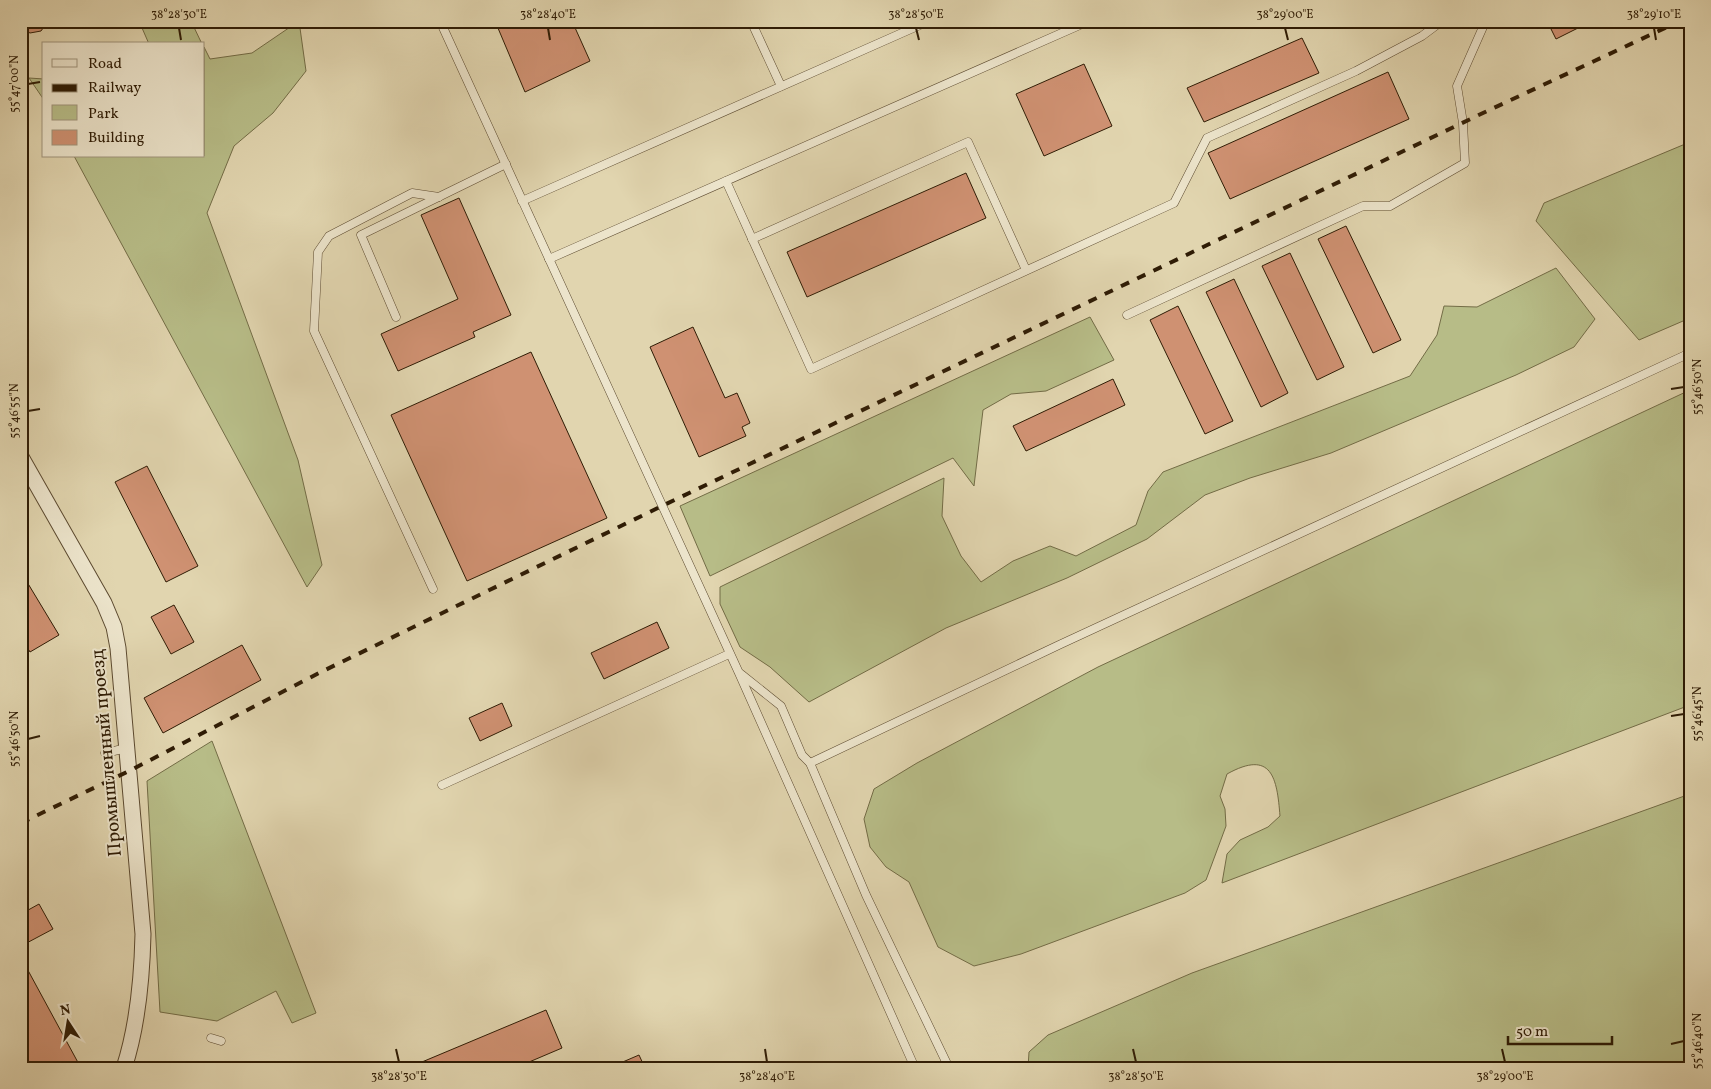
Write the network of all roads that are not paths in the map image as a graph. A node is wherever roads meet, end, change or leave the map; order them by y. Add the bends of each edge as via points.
1 (440, 21) edge
2 (751, 21) edge
3 (929, 21) edge
4 (1088, 21) edge
5 (1442, 21) edge
6 (1480, 21) edge
7 (782, 86) junction
8 (506, 164) junction
9 (726, 181) junction
10 (439, 197) junction
11 (522, 201) junction
12 (752, 239) junction
13 (549, 258) junction
14 (1026, 270) junction
15 (1127, 315) dead end
16 (396, 317) dead end
17 (1690, 353) edge
18 (21, 457) edge
19 (433, 589) dead end
20 (729, 654) junction
21 (739, 673) junction
22 (127, 748) junction
23 (106, 753) dead end
24 (810, 763) junction
25 (442, 785) dead end
26 (211, 1038) dead end
27 (220, 1041) dead end
28 (124, 1068) edge
29 (915, 1068) edge
30 (949, 1068) edge

1 - 8 lane
2 - 7 lane
3 - 7 lane
4 - 9 lane
5 - 14 lane via 1422,36 1356,71 1207,138 1174,203
6 - 15 lane via 1483,27 1456,86 1463,123 1465,162 1390,206 1363,206
7 - 11 lane
8 - 10 lane
8 - 11 lane
9 - 12 lane
9 - 13 lane
10 - 16 lane via 361,235
10 - 19 lane via 412,193 329,236 318,252 314,331
11 - 13 lane
12 - 14 lane via 968,142
12 - 14 lane via 811,369
13 - 20 lane
17 - 24 lane
18 - 22 street, Промышленный проезд via 112,608
20 - 21 lane
20 - 25 lane
21 - 24 lane via 781,706 802,754
21 - 29 lane
22 - 23 lane
22 - 28 street, Промышленный проезд via 143,934 134,1028
24 - 30 lane via 866,895
26 - 27 lane

